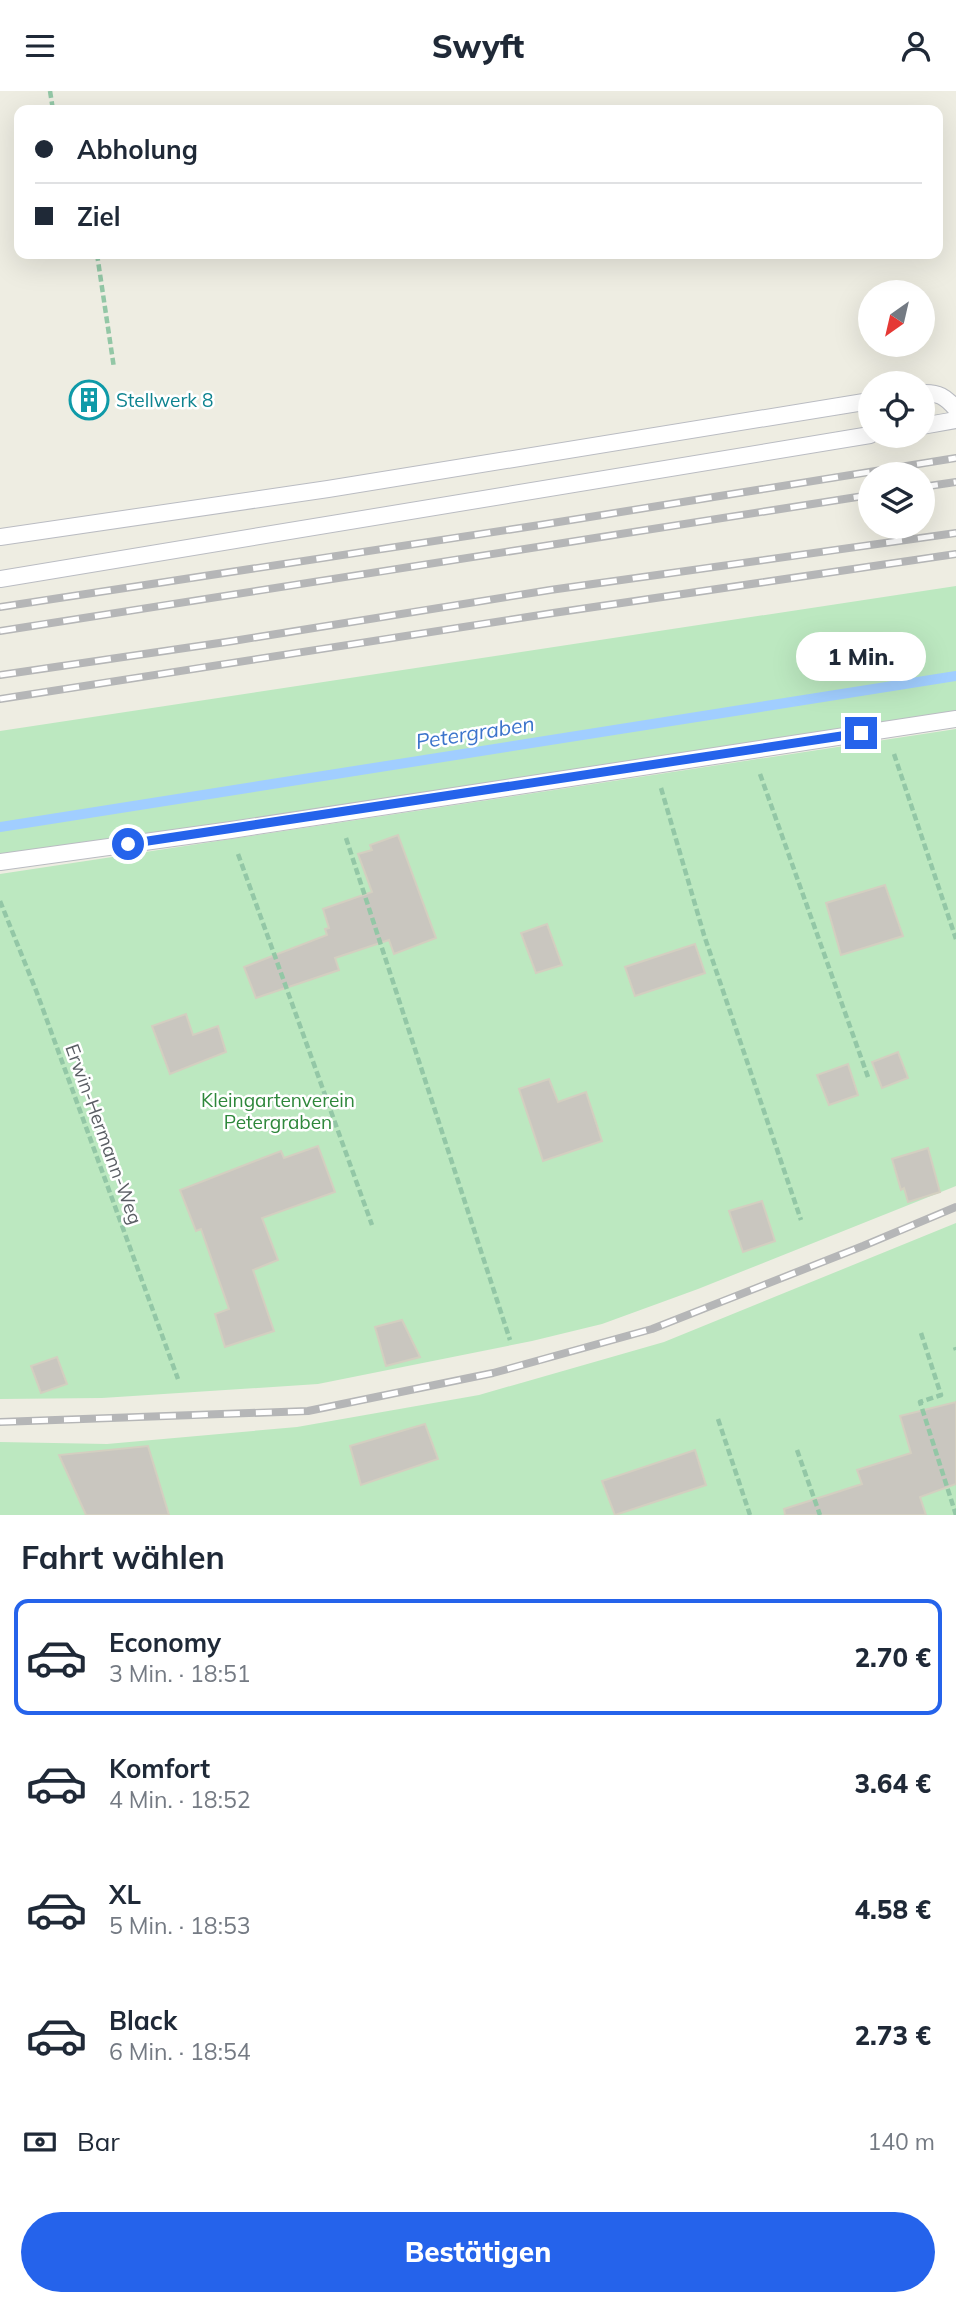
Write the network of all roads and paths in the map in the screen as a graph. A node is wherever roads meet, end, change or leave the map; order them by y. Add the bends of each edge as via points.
1 (98, 259) edge
2 (114, 367) dead end
3 (935, 392) edge
4 (858, 403) edge
5 (956, 409) edge
6 (956, 420) edge
7 (935, 424) edge
8 (858, 437) edge
9 (0, 537) edge
10 (0, 579) edge
11 (956, 719) edge
12 (886, 730) junction
13 (752, 750) junction
14 (654, 765) junction
15 (340, 814) junction
16 (231, 830) junction
17 (0, 862) edge
18 (0, 901) edge
19 (956, 939) edge
20 (868, 1077) dead end
21 (801, 1220) dead end
22 (372, 1225) dead end
23 (921, 1333) dead end
24 (510, 1340) dead end
25 (178, 1378) dead end
26 (718, 1419) dead end
27 (797, 1450) dead end
28 (750, 1515) edge
29 (820, 1515) edge
30 (956, 1515) edge

1 - 2 path
3 - 5 lane
4 - 9 lane
6 - 7 lane
8 - 10 lane
11 - 12 lane
12 - 13 lane
12 - 19 path
13 - 14 lane
13 - 20 path
14 - 15 lane
14 - 21 path via 704,935
15 - 16 lane
15 - 24 path
16 - 17 lane
16 - 22 path
18 - 25 path, Erwin-Hermann-Weg
23 - 30 path via 941,1395 920,1402
26 - 28 path
27 - 29 path

